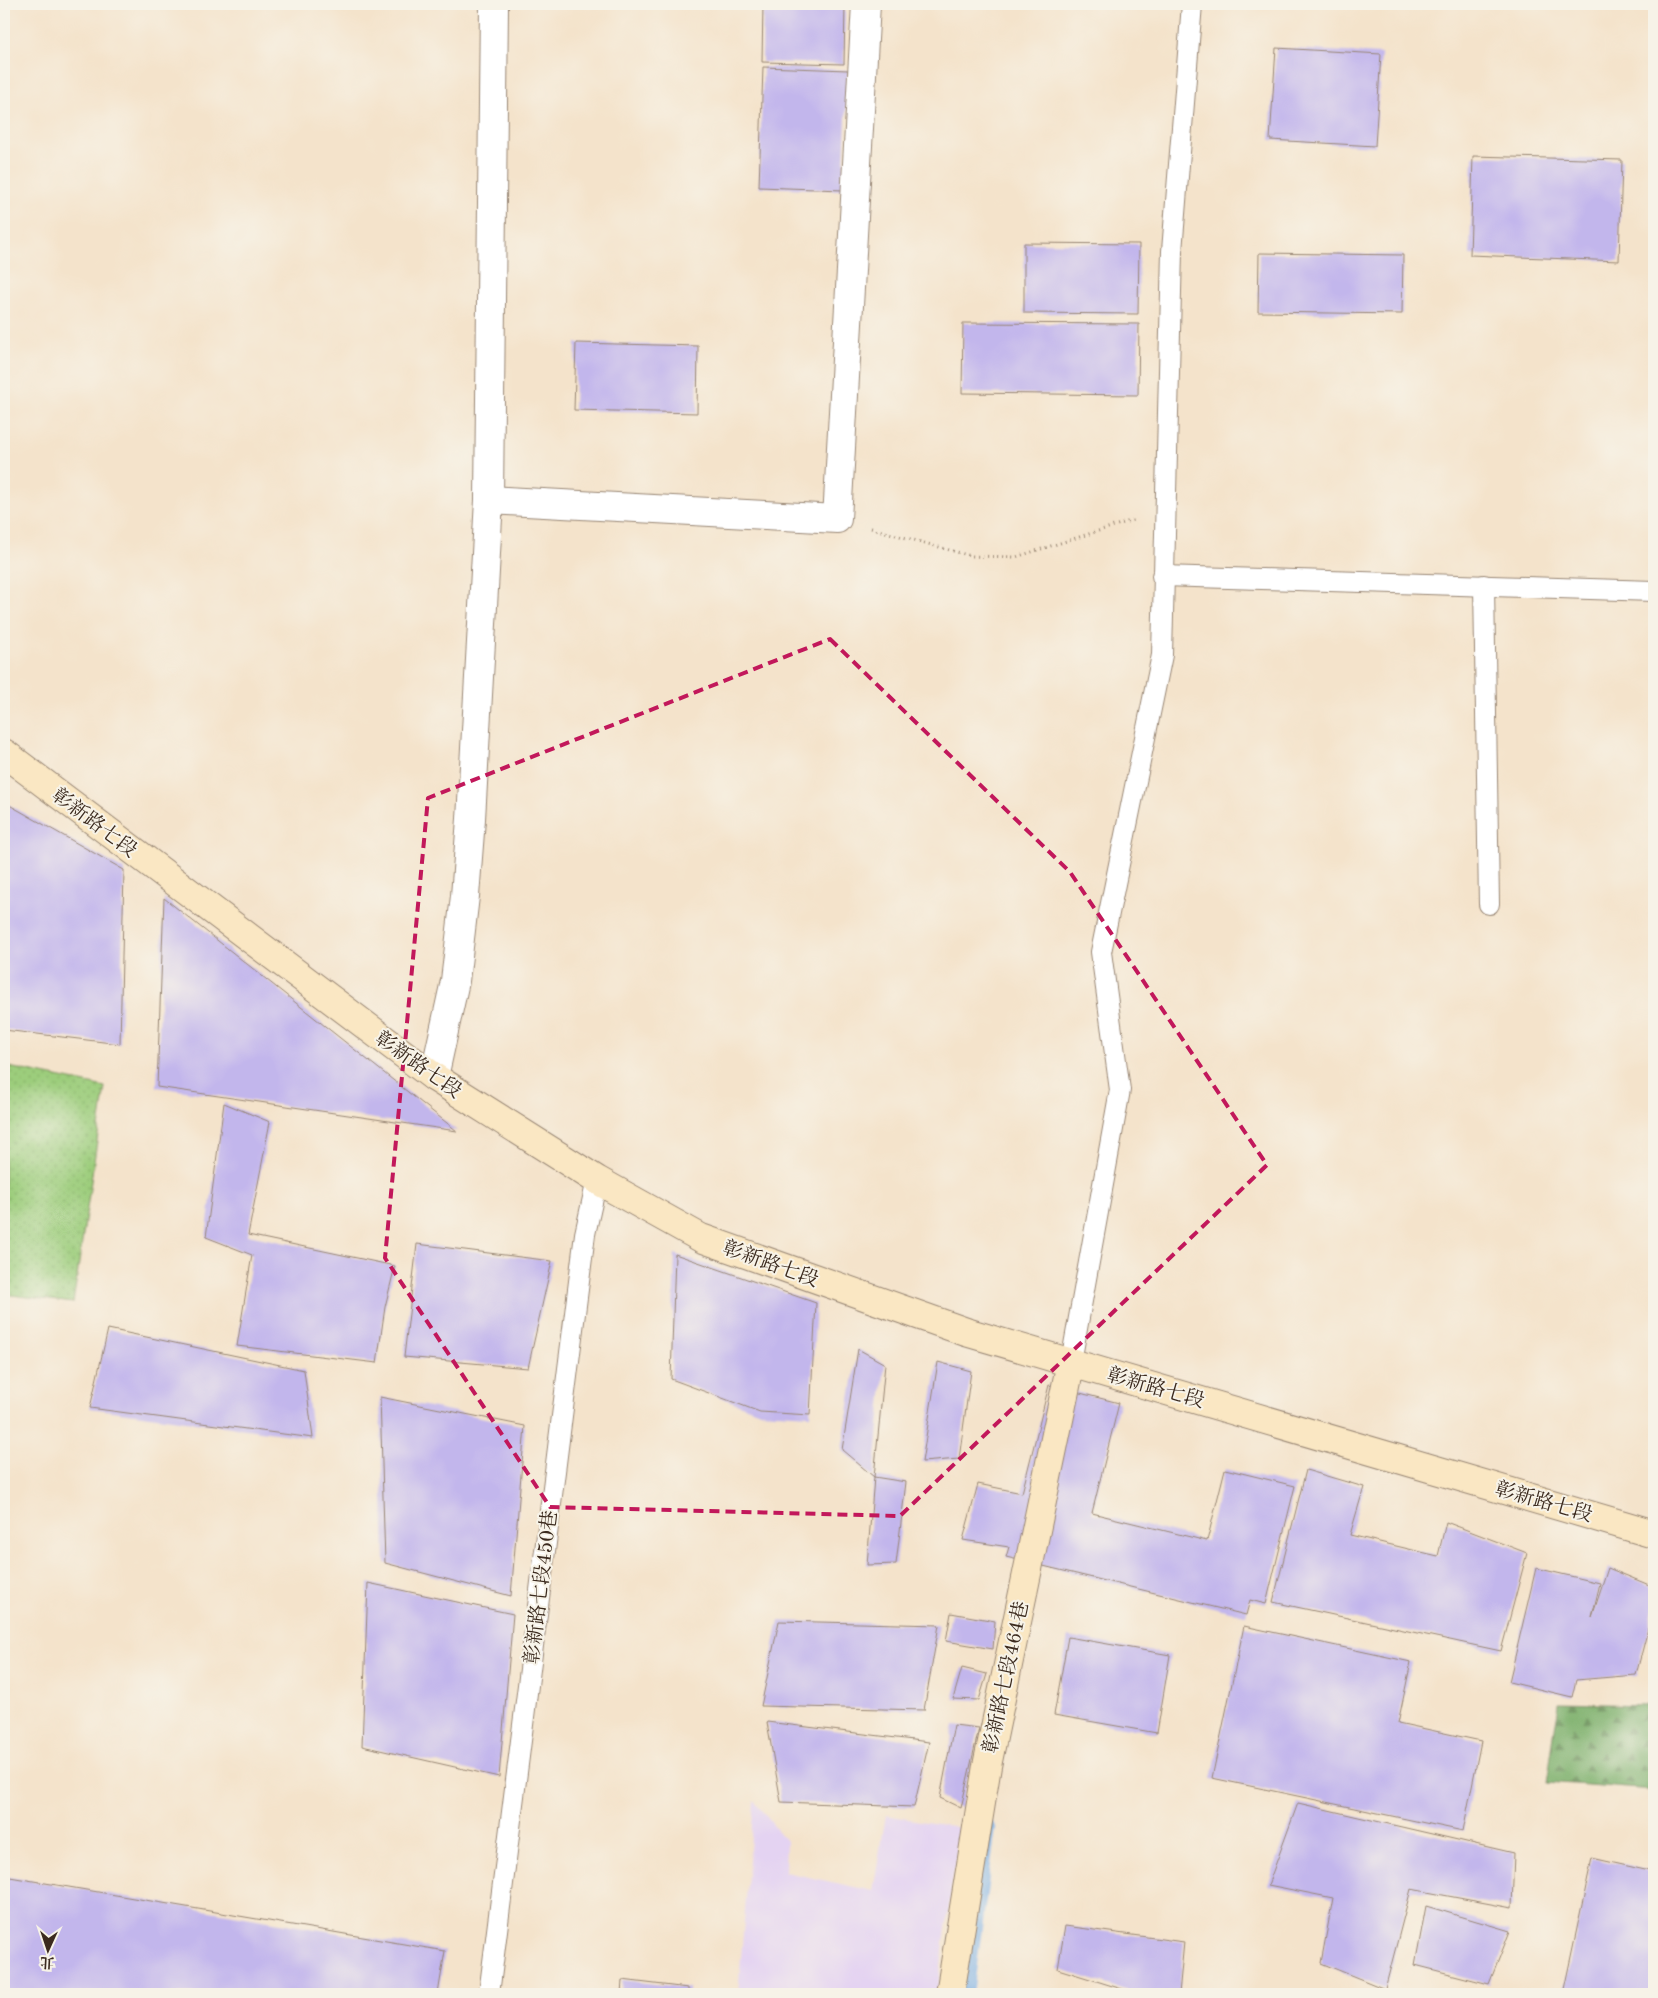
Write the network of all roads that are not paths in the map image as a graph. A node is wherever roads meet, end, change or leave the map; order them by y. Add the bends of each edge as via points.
1 (494, 4) edge
2 (866, 4) edge
3 (1192, 4) edge
4 (489, 500) junction
5 (1162, 576) junction
6 (1484, 584) junction
7 (1654, 591) edge
8 (4, 753) edge
9 (1489, 904) dead end
10 (434, 1078) junction
11 (598, 1180) junction
12 (1071, 1362) junction
13 (1654, 1534) edge
14 (489, 1994) edge
15 (950, 1994) edge

1 - 4 street
2 - 4 street via 837,518
3 - 5 lane via 1172,252
4 - 10 street via 465,896 455,981
5 - 6 lane
5 - 12 lane via 1162,655 1101,952 1120,1090
6 - 7 lane
6 - 9 lane
8 - 10 street, 彰新路七段
10 - 11 street, 彰新路七段
11 - 12 street, 彰新路七段 via 700,1238 966,1332
11 - 14 lane, 彰新路七段450巷 via 585,1234
12 - 13 street, 彰新路七段
12 - 15 street, 彰新路七段464巷 via 987,1766

